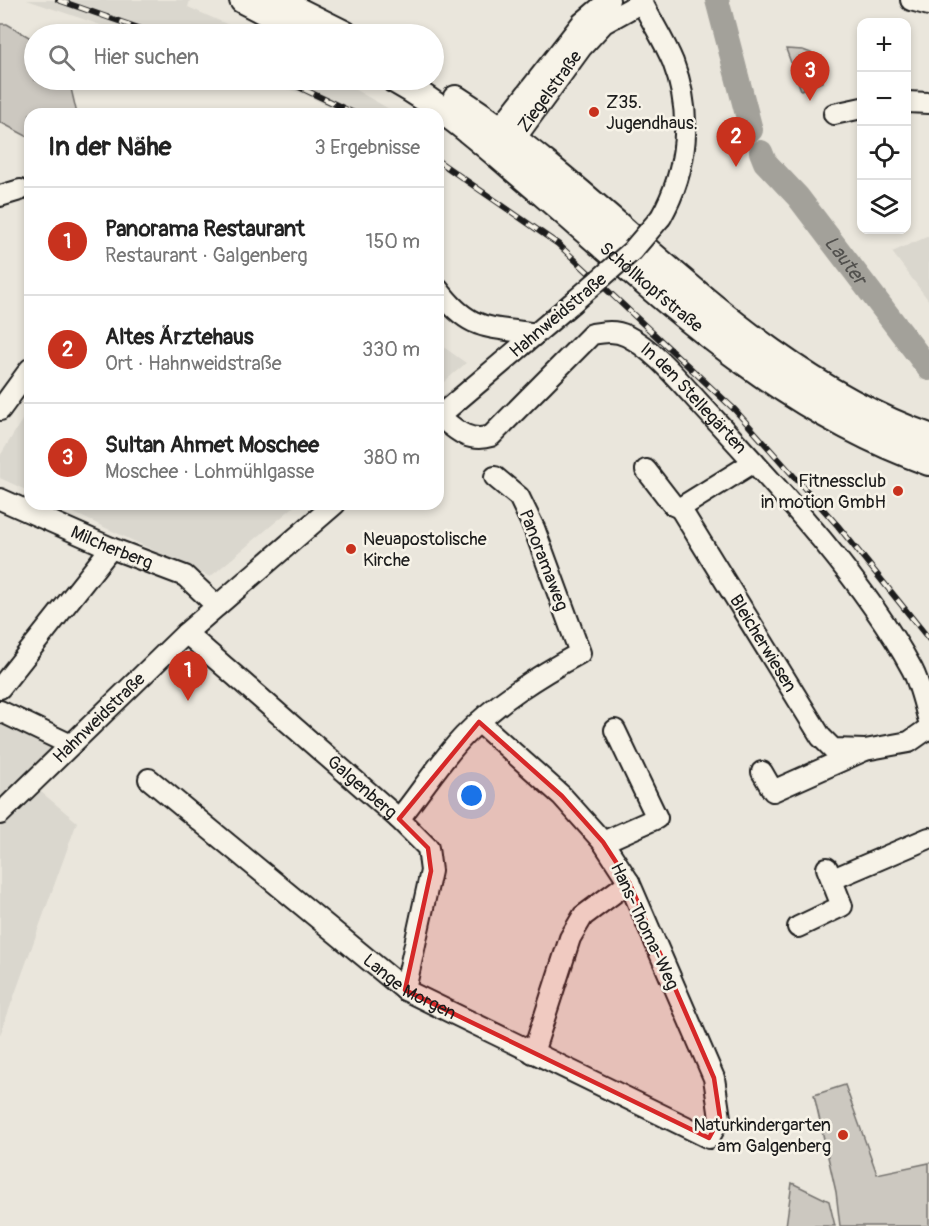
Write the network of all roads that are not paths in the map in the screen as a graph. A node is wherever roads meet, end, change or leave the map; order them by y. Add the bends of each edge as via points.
1 (243, 0) edge
2 (276, 0) edge
3 (609, 0) edge
4 (911, 0) edge
5 (641, 1) edge
6 (929, 5) edge
7 (290, 24) edge
8 (324, 24) edge
9 (410, 90) edge
10 (438, 90) edge
11 (911, 102) edge
12 (929, 103) edge
13 (438, 108) edge
14 (857, 109) edge
15 (444, 112) edge
16 (834, 114) dead end
17 (502, 139) junction
18 (20, 190) dead end
19 (0, 196) edge
20 (444, 297) edge
21 (536, 334) junction
22 (24, 377) edge
23 (0, 410) edge
24 (444, 411) edge
25 (444, 421) edge
26 (929, 436) edge
27 (754, 462) junction
28 (929, 462) edge
29 (646, 470) dead end
30 (495, 477) dead end
31 (0, 499) edge
32 (680, 507) junction
33 (24, 510) edge
34 (25, 510) edge
35 (328, 510) edge
36 (111, 548) junction
37 (217, 606) junction
38 (186, 633) junction
39 (0, 688) edge
40 (0, 711) edge
41 (929, 721) edge
42 (479, 722) junction
43 (929, 728) edge
44 (615, 730) dead end
45 (69, 744) junction
46 (865, 750) junction
47 (762, 772) dead end
48 (149, 780) dead end
49 (0, 814) edge
50 (399, 819) junction
51 (929, 838) edge
52 (603, 842) junction
53 (629, 882) junction
54 (798, 927) dead end
55 (405, 990) junction
56 (533, 1053) junction
57 (708, 1138) joint

1 - 7 main road
2 - 8 main road
3 - 17 street, Ziegelstraße via 582,23
4 - 6 street
5 - 17 street, Ziegelstraße via 604,24
5 - 21 street, Hahnweidstraße, bridge via 673,62 683,100 686,133 673,196 632,251
9 - 13 main road, Schöllkopfstraße
10 - 17 main road, Schöllkopfstraße
11 - 12 street
14 - 16 street
15 - 17 main road, Schöllkopfstraße
17 - 26 main road, Schöllkopfstraße via 599,208 721,313 783,360 847,401
17 - 28 main road, Schöllkopfstraße via 647,283 746,365 837,423
18 - 19 street
20 - 21 street via 468,321
21 - 24 street, Hahnweidstraße
22 - 23 street
25 - 27 street, In den Stellegärten via 463,436 480,440 491,436 592,334 609,331 625,334 640,344
27 - 32 street
27 - 41 street, In den Stellegärten via 883,621 913,672
29 - 32 street, Bleicherwiesen via 673,505
30 - 42 street, Panoramaweg via 519,497 534,528 580,653 528,682
31 - 33 street, Milcherberg
32 - 46 street, Bleicherwiesen via 820,737 833,749
34 - 36 street, Milcherberg
35 - 37 street, Hahnweidstraße
36 - 37 street, Milcherberg via 185,576
36 - 39 street
37 - 38 street, Hahnweidstraße
38 - 45 street, Hahnweidstraße
38 - 50 street, Galgenberg
40 - 45 street
42 - 50 street
42 - 52 street, Hans-Thoma-Weg via 562,796
43 - 46 street, Bleicherwiesen via 909,742
44 - 52 street via 657,818
45 - 49 street, Hahnweidstraße
46 - 47 street, Bleicherwiesen via 773,791
48 - 55 street, Lange Morgen
50 - 55 street, Galgenberg via 428,848 431,871
51 - 54 street via 830,874 842,906
52 - 53 street, Hans-Thoma-Weg
53 - 56 street via 583,916 570,938
53 - 57 street, Hans-Thoma-Weg via 714,1078 720,1118
55 - 56 street, Lange Morgen
56 - 57 street, Lange Morgen

